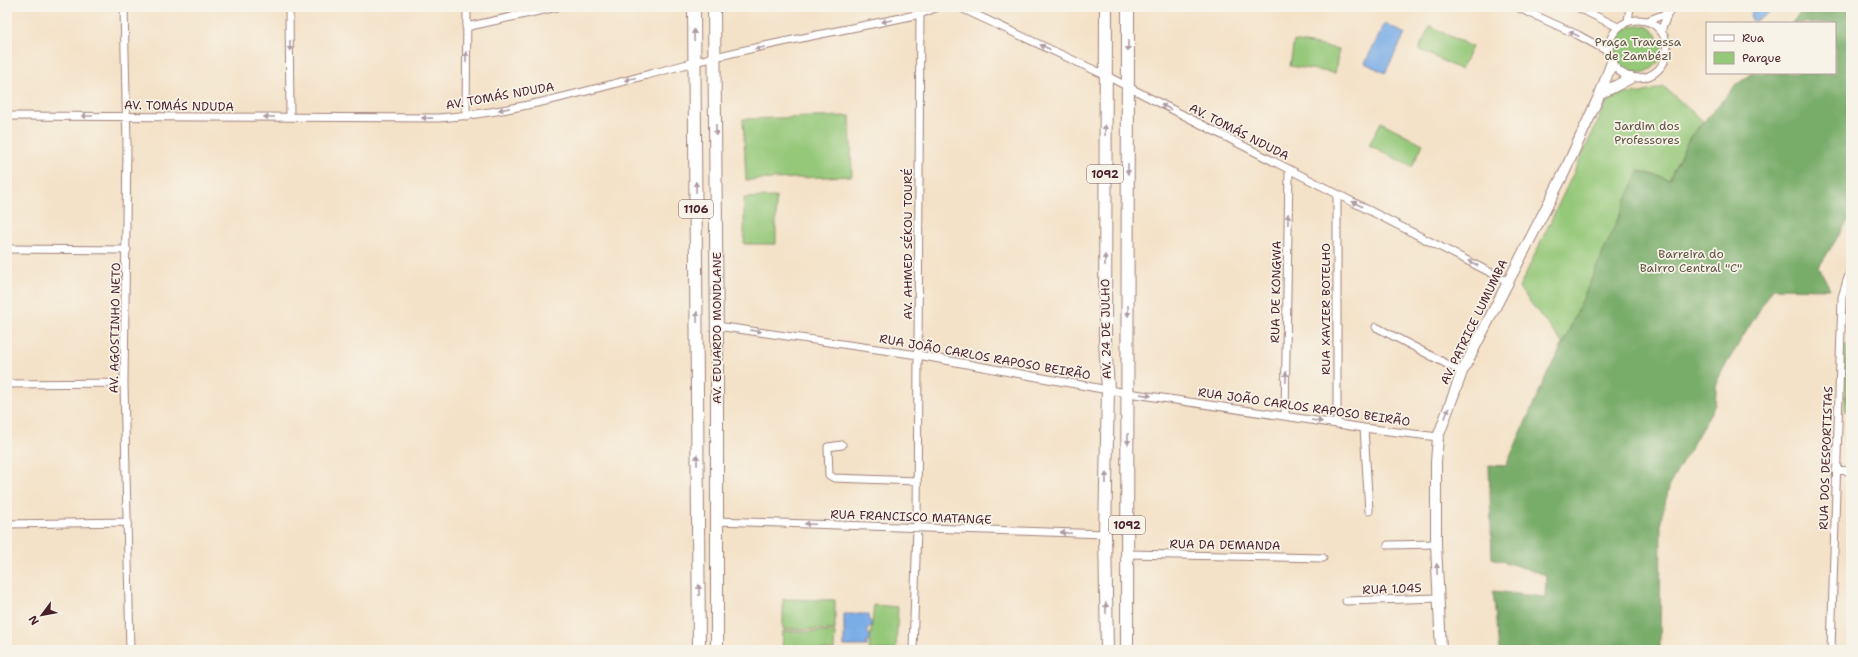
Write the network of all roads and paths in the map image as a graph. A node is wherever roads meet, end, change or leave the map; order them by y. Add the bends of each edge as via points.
1 (124, 7) edge
2 (289, 7) edge
3 (467, 7) edge
4 (557, 7) edge
5 (694, 7) edge
6 (714, 7) edge
7 (938, 7) edge
8 (959, 7) edge
9 (1106, 7) edge
10 (1128, 7) edge
11 (1517, 7) edge
12 (1577, 7) edge
13 (1630, 7) edge
14 (1675, 7) edge
15 (920, 10) edge
16 (1668, 13) junction
17 (1628, 21) junction
18 (1647, 21) junction
19 (466, 27) junction
20 (1618, 27) junction
21 (1661, 31) junction
22 (715, 57) junction
23 (1610, 57) junction
24 (694, 62) junction
25 (1105, 75) junction
26 (1631, 78) junction
27 (1128, 88) junction
28 (1600, 94) junction
29 (7, 116) edge
30 (126, 116) junction
31 (466, 116) junction
32 (290, 117) junction
33 (1288, 169) junction
34 (1336, 194) junction
35 (7, 249) edge
36 (127, 250) junction
37 (1851, 268) edge
38 (1507, 281) junction
39 (717, 326) junction
40 (1376, 327) dead end
41 (918, 355) junction
42 (1462, 372) junction
43 (124, 383) junction
44 (7, 384) edge
45 (1108, 390) junction
46 (1128, 393) junction
47 (1286, 416) junction
48 (1337, 424) junction
49 (1364, 428) junction
50 (1438, 437) junction
51 (842, 445) dead end
52 (1836, 470) junction
53 (1851, 471) edge
54 (917, 481) junction
55 (1369, 510) dead end
56 (717, 521) junction
57 (128, 522) junction
58 (7, 524) edge
59 (917, 528) junction
60 (1105, 534) junction
61 (1436, 544) junction
62 (1388, 545) dead end
63 (1127, 554) junction
64 (1323, 558) dead end
65 (1438, 598) junction
66 (1346, 601) dead end
67 (130, 650) edge
68 (699, 650) edge
69 (717, 650) edge
70 (913, 650) edge
71 (1107, 650) edge
72 (1127, 650) edge
73 (1441, 650) edge
74 (1831, 650) edge

1 - 30 street, AV. AGOSTINHO NETO
2 -> 32 street
3 - 19 street
4 - 19 street
24 -> 5 main road, AV. EDUARDO MONDLANE / 1106
6 - 22 main road, AV. EDUARDO MONDLANE / 1106
7 - 15 street, AV. TOMÁS NDUDA
25 -> 8 street, AV. TOMÁS NDUDA
9 - 25 main road, AV. 24 DE JULHO / 1092
10 -> 27 main road, AV. 24 DE JULHO / 1092
23 -> 11 street via 1578,35
12 - 20 street
13 - 17 street
14 - 16 street
15 -> 22 street, AV. TOMÁS NDUDA
15 - 41 street, AV. AHMED SÉKOU TOURÉ
16 - 18 street
16 - 21 street
17 - 18 street
17 - 20 street
18 - 21 street
31 -> 19 street
20 - 23 street via 1610,38
21 - 26 street via 1667,47 1663,65 1649,76
22 - 24 street, AV. TOMÁS NDUDA
22 -> 39 main road, AV. EDUARDO MONDLANE / 1106
23 - 26 street via 1623,75
23 - 28 main road, AV. PATRICE LUMUMBA
24 -> 31 street, AV. TOMÁS NDUDA via 562,96
68 -> 24 main road, AV. EDUARDO MONDLANE / 1106
25 - 27 street, AV. TOMÁS NDUDA
45 -> 25 main road, AV. 24 DE JULHO / 1092 via 1105,341
26 - 28 main road
33 -> 27 street, AV. TOMÁS NDUDA
27 -> 46 main road, AV. 24 DE JULHO / 1092
28 - 38 main road, AV. PATRICE LUMUMBA via 1564,173
30 -> 29 street, AV. TOMÁS NDUDA
32 -> 30 street, AV. TOMÁS NDUDA
30 - 36 street, AV. AGOSTINHO NETO
31 -> 32 street, AV. TOMÁS NDUDA
33 - 34 street, AV. TOMÁS NDUDA
47 -> 33 street, RUA DE KONGWA
38 -> 34 street, AV. TOMÁS NDUDA
34 - 48 street, RUA XAVIER BOTELHO
35 - 36 street
36 - 43 street, AV. AGOSTINHO NETO
37 - 52 street, RUA DOS DESPORTISTAS via 1842,297
38 - 42 main road, AV. PATRICE LUMUMBA
39 -> 41 street, RUA JOÃO CARLOS RAPOSO BEIRÃO
39 - 56 main road, AV. EDUARDO MONDLANE / 1106
40 - 42 street
41 - 45 street, RUA JOÃO CARLOS RAPOSO BEIRÃO
41 - 54 street, AV. AHMED SÉKOU TOURÉ
50 -> 42 main road, AV. PATRICE LUMUMBA
43 - 44 street
43 - 57 street, AV. AGOSTINHO NETO
45 - 46 street, RUA JOÃO CARLOS RAPOSO BEIRÃO
60 -> 45 main road, AV. 24 DE JULHO / 1092
46 -> 47 street, RUA JOÃO CARLOS RAPOSO BEIRÃO
46 -> 63 main road, AV. 24 DE JULHO / 1092
47 -> 48 street, RUA JOÃO CARLOS RAPOSO BEIRÃO
48 - 49 street, RUA JOÃO CARLOS RAPOSO BEIRÃO
49 - 50 street, RUA JOÃO CARLOS RAPOSO BEIRÃO
49 - 55 street
50 - 61 main road, AV. PATRICE LUMUMBA
51 - 54 street via 828,447 829,475 834,478
52 - 53 street
52 - 74 street, RUA DOS DESPORTISTAS
54 - 59 street, AV. AHMED SÉKOU TOURÉ
59 -> 56 street, RUA FRANCISCO MATANGE
56 - 69 main road, AV. EDUARDO MONDLANE
57 - 58 street
57 - 67 street, AV. AGOSTINHO NETO
60 -> 59 street, RUA FRANCISCO MATANGE
59 - 70 street, AV. AHMED SÉKOU TOURÉ
71 -> 60 main road, AV. 24 DE JULHO / 1092
61 - 62 street
65 -> 61 main road, AV. PATRICE LUMUMBA
63 - 64 street, RUA DA DEMANDA
63 - 72 main road, AV. 24 DE JULHO / 1092
65 - 66 street, RUA 1.045
65 - 73 main road, AV. PATRICE LUMUMBA

